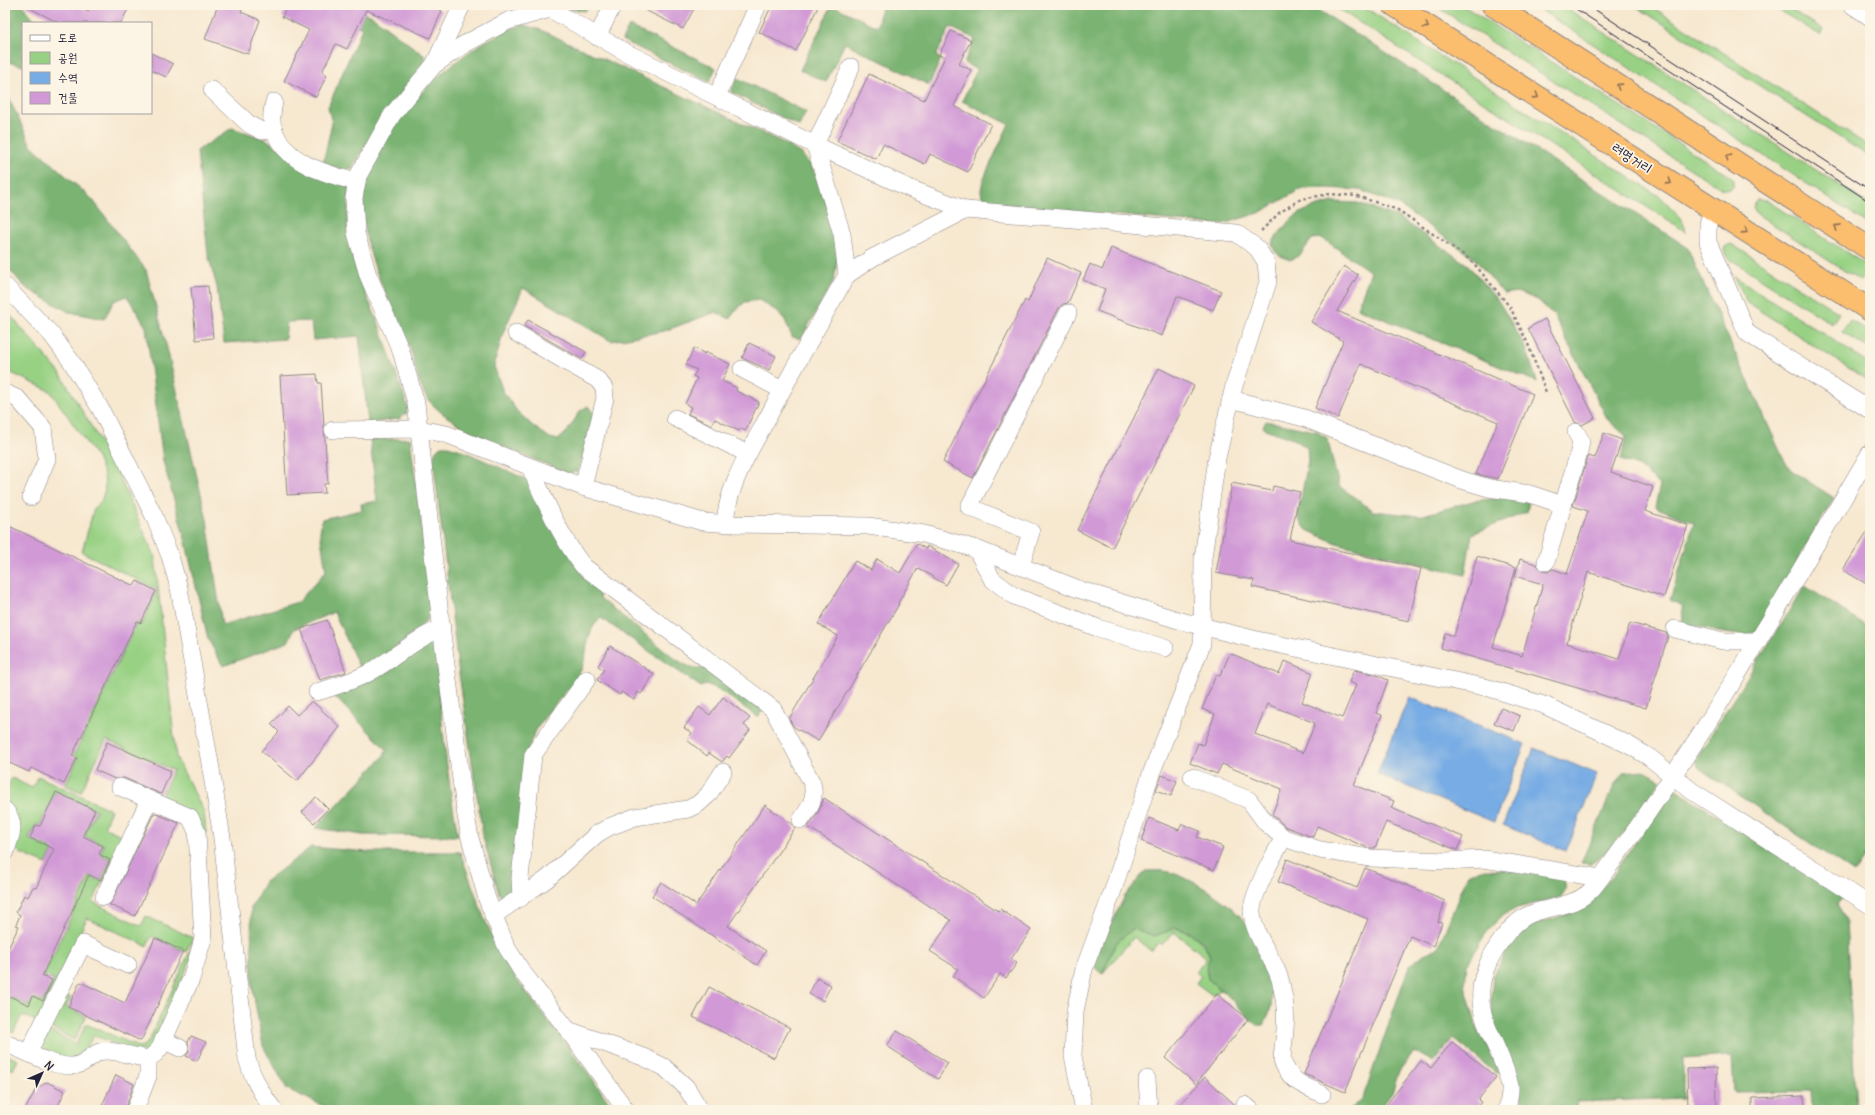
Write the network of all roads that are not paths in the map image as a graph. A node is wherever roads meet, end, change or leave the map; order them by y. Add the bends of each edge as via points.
1 (462, 5) edge
2 (612, 5) edge
3 (758, 5) edge
4 (1394, 5) edge
5 (1493, 5) edge
6 (1852, 5) edge
7 (547, 7) edge
8 (1870, 17) edge
9 (597, 37) junction
10 (434, 65) junction
11 (851, 67) dead end
12 (212, 90) dead end
13 (717, 96) junction
14 (274, 102) dead end
15 (274, 130) junction
16 (815, 145) junction
17 (357, 182) junction
18 (966, 210) junction
19 (1712, 210) junction
20 (1870, 249) edge
21 (847, 275) junction
22 (5, 286) edge
23 (1870, 310) edge
24 (1068, 313) dead end
25 (516, 334) dead end
26 (742, 369) dead end
27 (782, 390) junction
28 (5, 393) edge
29 (1231, 399) junction
30 (1870, 410) edge
31 (674, 418) dead end
32 (419, 429) junction
33 (333, 430) dead end
34 (1576, 432) dead end
35 (1870, 453) edge
36 (748, 454) junction
37 (530, 467) junction
38 (583, 487) junction
39 (31, 497) dead end
40 (1563, 505) junction
41 (725, 523) junction
42 (976, 548) junction
43 (1546, 562) dead end
44 (1021, 566) junction
45 (1203, 626) junction
46 (442, 628) junction
47 (1675, 629) dead end
48 (1758, 641) junction
49 (1165, 648) dead end
50 (587, 679) dead end
51 (317, 692) dead end
52 (723, 772) dead end
53 (1674, 775) junction
54 (1192, 777) dead end
55 (120, 787) dead end
56 (149, 800) junction
57 (5, 810) edge
58 (801, 820) dead end
59 (1284, 838) junction
60 (5, 852) edge
61 (1600, 878) junction
62 (104, 897) dead end
63 (521, 898) junction
64 (1870, 905) edge
65 (493, 916) junction
66 (128, 965) dead end
67 (568, 1030) junction
68 (163, 1040) junction
69 (5, 1043) edge
70 (180, 1048) dead end
71 (28, 1053) junction
72 (148, 1059) junction
73 (1147, 1079) dead end
74 (1510, 1088) junction
75 (1322, 1094) dead end
76 (135, 1110) edge
77 (274, 1110) edge
78 (626, 1110) edge
79 (700, 1110) edge
80 (1084, 1110) edge
81 (1149, 1110) edge
82 (1507, 1110) edge
83 (1520, 1110) edge

1 - 10 street
2 - 9 street
3 - 13 street
4 -> 19 highway, 려명거리
20 -> 5 highway
6 - 8 street
7 - 9 street
7 - 10 street via 508,21
9 - 13 street
10 - 17 street via 392,115 371,150
11 - 16 street
12 - 15 street via 250,125 262,131
13 - 16 street
14 - 15 street
15 - 17 street via 283,145 312,168
16 - 18 street via 911,189
16 - 21 street via 842,234
17 - 32 street via 354,198 356,233 368,275 402,351 416,402
18 - 21 street via 872,258
18 - 29 street via 1236,233 1249,242 1257,248 1266,262 1268,282
19 -> 23 highway, 려명거리
19 - 30 street via 1708,224 1708,242 1747,333
21 - 27 street
22 - 77 street via 51,334 100,408 154,516 170,556 179,588 222,838 248,1059 253,1079
24 - 44 street via 969,507 1031,532
25 - 38 street via 598,380 604,388 605,398
26 - 27 street
27 - 36 street
28 - 39 street via 18,399 43,428 46,459
29 - 40 street via 1304,418 1462,480 1490,488 1530,494
29 - 45 street via 1217,458 1203,558
31 - 36 street
32 - 33 street
32 - 37 street via 446,434
32 - 46 street
34 - 40 street via 1581,441
35 - 48 street
36 - 41 street via 731,489
37 - 38 street
37 - 58 street via 545,503 583,566 772,709 812,783 813,800
38 - 41 street via 703,522
40 - 43 street
41 - 42 street via 868,526 924,534
42 - 44 street
42 - 49 street via 992,579 1014,596 1098,628
44 - 45 street via 1081,590
45 - 53 street via 1257,640 1489,688 1544,705 1627,744
45 - 80 street via 1202,644 1151,774 1084,969 1075,1011 1074,1056
46 - 51 street via 416,640 370,672 352,681
46 - 65 street via 465,810
47 - 48 street via 1723,641
48 - 53 street
50 - 63 street via 533,755 521,871
52 - 63 street via 708,795 688,809 635,817 597,834 564,865
53 - 61 street
53 - 64 street via 1692,790
54 - 59 street via 1249,800 1266,823
55 - 56 street
56 - 62 street
56 - 68 street via 190,817 197,832 202,909 203,940 191,979
57 - 60 street via 13,825 12,838
59 - 61 street via 1320,850 1370,858 1446,861 1484,859
59 - 75 street via 1274,852 1254,900 1252,912 1256,929 1275,965 1282,986 1287,1016 1282,1061 1293,1080
61 - 74 street via 1591,891 1578,901 1530,914 1498,943 1485,971 1480,993 1484,1022
63 - 65 street
65 - 67 street via 507,948 523,973
66 - 71 street via 83,944
67 - 78 street
67 - 79 street via 664,1066 686,1087
68 - 70 street
68 - 72 street via 155,1054
69 - 71 street
71 - 72 street via 48,1061 72,1066 100,1052 114,1051
72 - 76 street via 148,1076
73 - 81 street
74 - 82 street
74 - 83 street

